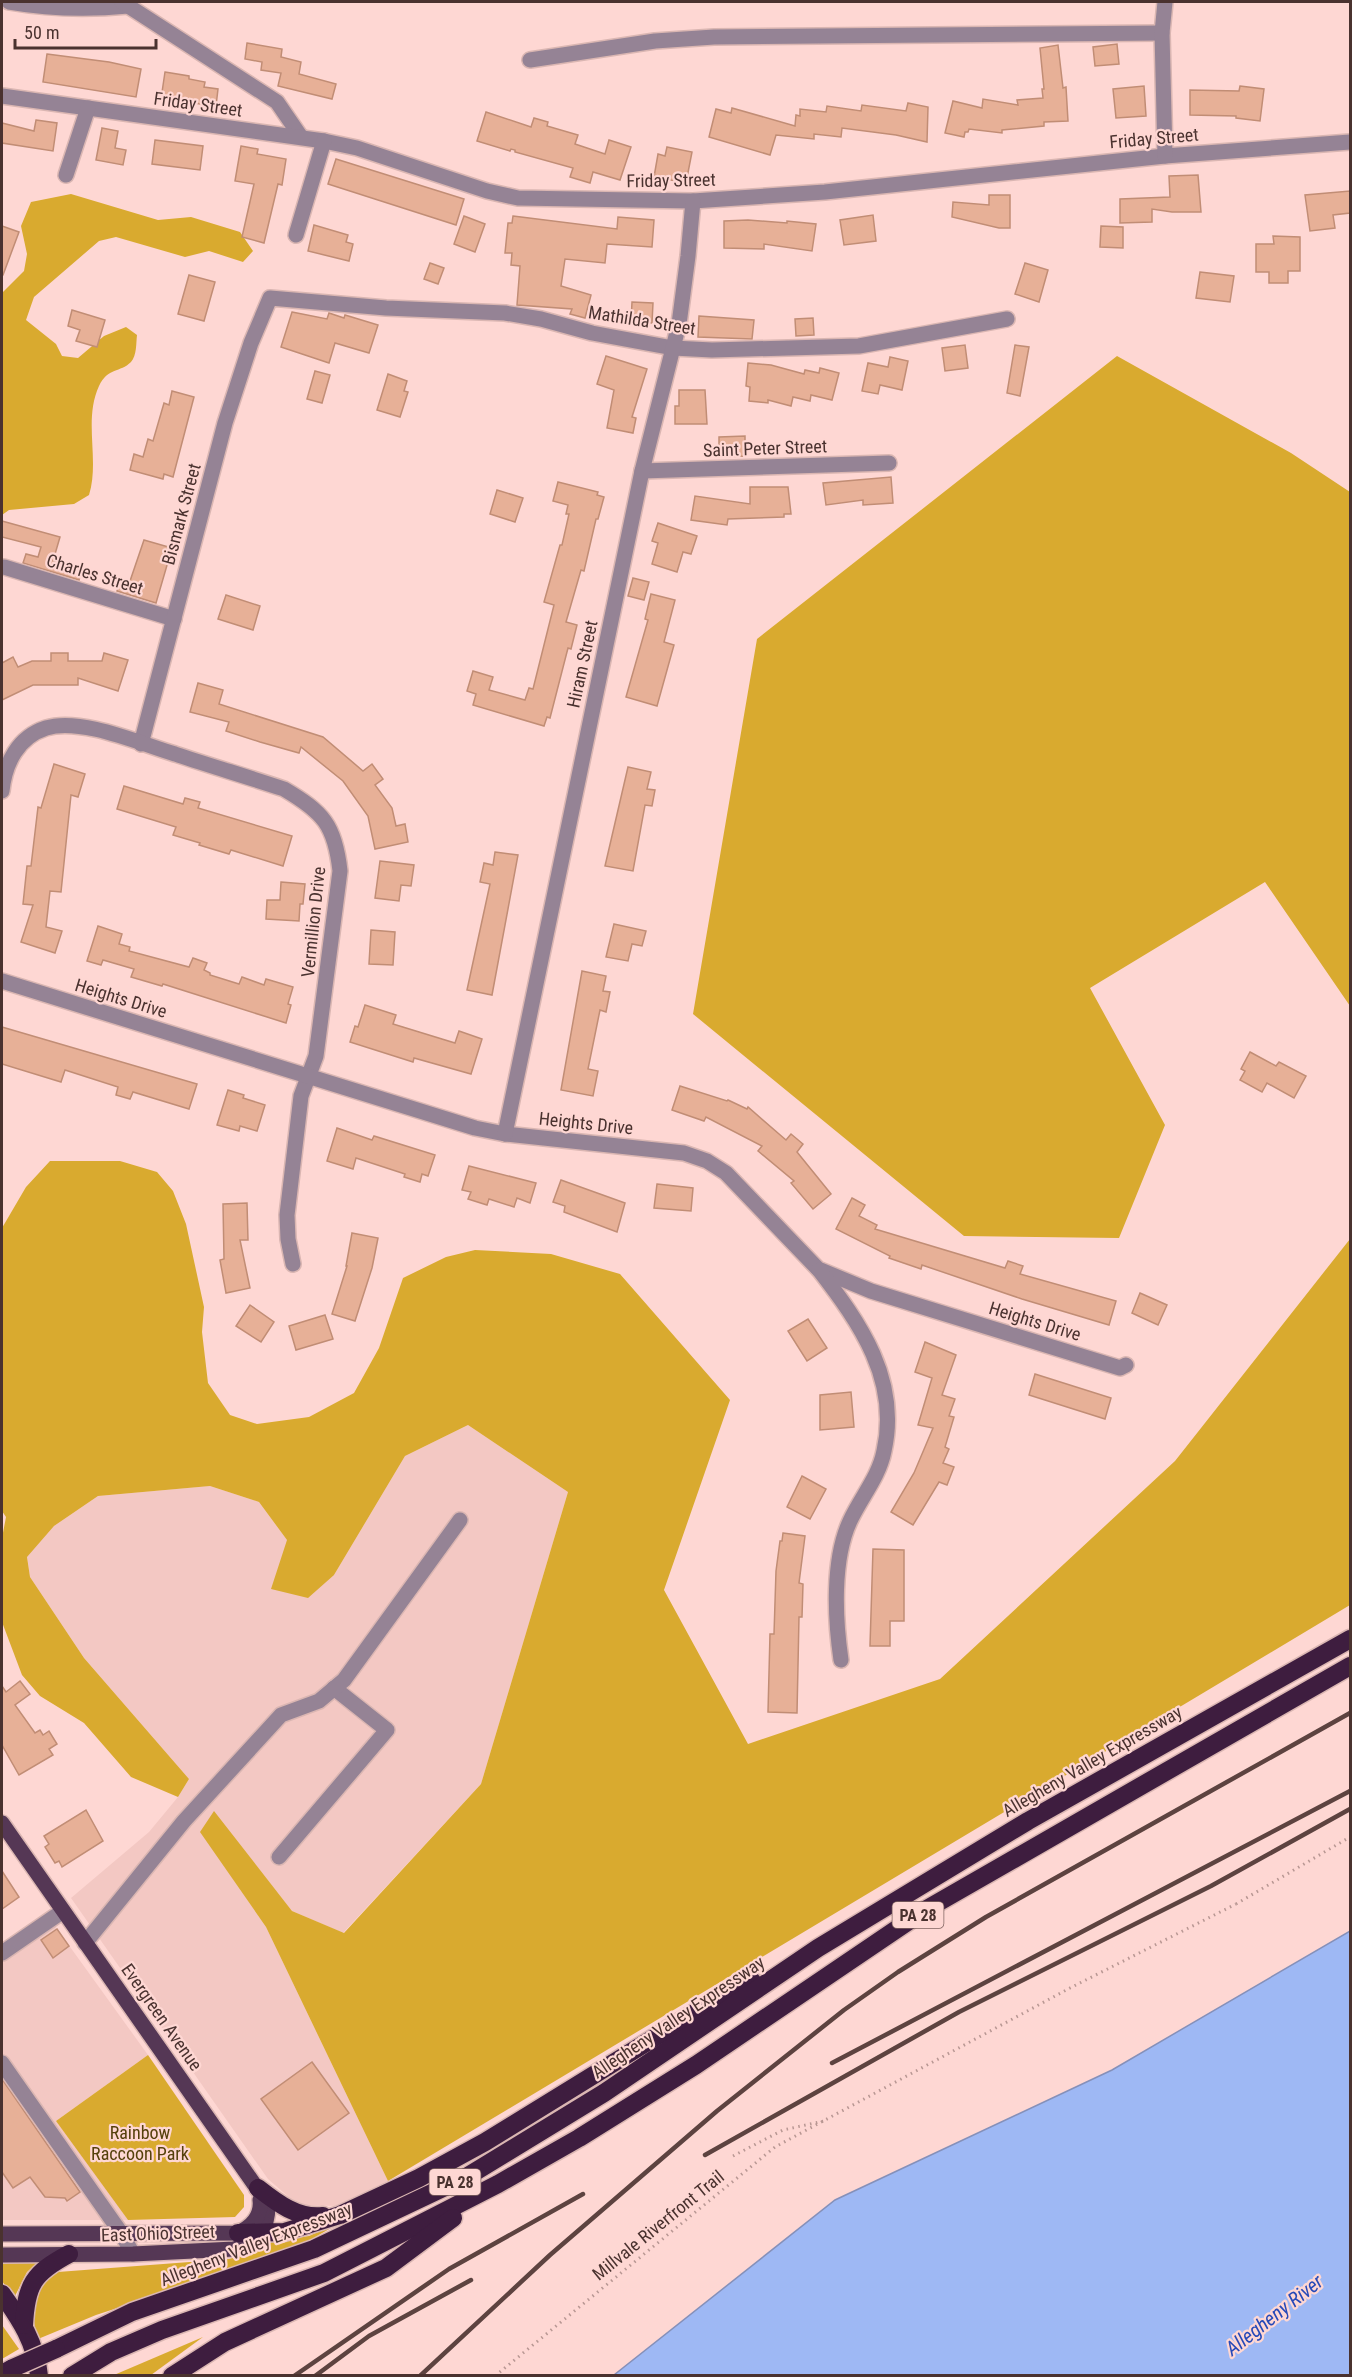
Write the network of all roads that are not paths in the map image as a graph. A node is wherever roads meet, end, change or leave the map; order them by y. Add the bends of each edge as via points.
1 (9, 2) edge
2 (1165, 2) edge
3 (125, 4) edge
4 (1162, 33) junction
5 (530, 60) dead end
6 (2, 96) edge
7 (88, 108) junction
8 (302, 137) junction
9 (324, 141) junction
10 (1350, 142) edge
11 (1165, 156) junction
12 (66, 175) dead end
13 (693, 201) junction
14 (296, 235) dead end
15 (270, 298) joint
16 (1007, 319) dead end
17 (673, 348) junction
18 (889, 463) dead end
19 (642, 471) junction
20 (4, 567) dead end
21 (174, 619) junction
22 (141, 744) junction
23 (2, 791) edge
24 (2, 981) edge
25 (309, 1075) junction
26 (505, 1134) junction
27 (293, 1264) dead end
28 (818, 1269) junction
29 (1126, 1365) dead end
30 (460, 1520) dead end
31 (1350, 1639) edge
32 (841, 1660) dead end
33 (1350, 1666) edge
34 (334, 1688) junction
35 (2, 1823) edge
36 (279, 1857) dead end
37 (63, 1911) junction
38 (85, 1943) junction
39 (818, 1948) junction
40 (2, 1953) edge
41 (2, 2063) edge
42 (498, 2184) junction
43 (258, 2188) junction
44 (340, 2215) junction
45 (121, 2233) junction
46 (238, 2233) junction
47 (261, 2233) junction
48 (2, 2234) edge
49 (69, 2254) junction
50 (133, 2254) junction
51 (2, 2255) edge
52 (2, 2294) edge
53 (24, 2325) junction
54 (7, 2371) edge
55 (39, 2376) edge
56 (72, 2376) edge
57 (172, 2376) edge

1 - 3 street via 42,8 92,9
2 - 4 street
3 - 8 street via 277,102
4 - 5 street via 714,37 655,41
4 - 11 street
6 - 7 street, Friday Street
7 - 8 street, Friday Street
7 - 12 street
8 - 9 street, Friday Street
9 - 13 street, Friday Street via 518,198
9 - 14 street
10 - 11 street, Friday Street
11 - 13 street, Friday Street via 825,192
13 - 17 street, Hiram Street
15 - 17 street, Mathilda Street via 505,313
15 - 21 street, Bismark Street via 225,423
16 - 17 street, Mathilda Street via 859,346
17 - 19 street, Hiram Street
18 - 19 street, Saint Peter Street
19 - 26 street, Hiram Street
20 - 21 street, Charles Street
21 - 22 street, Bismark Street
22 - 23 street, Vermillion Drive via 66,725 47,728 18,746 7,764
22 - 25 street, Vermillion Drive via 284,789 303,800 333,832 340,871 337,906 316,1056
24 - 25 street, Heights Drive
25 - 26 street, Heights Drive
25 - 27 street, Vermillion Drive via 301,1096 287,1215
26 - 28 street, Heights Drive via 684,1153 707,1161 742,1188
28 - 29 street, Heights Drive via 871,1291 1120,1368
28 - 32 street via 845,1304 878,1362 886,1387 888,1417 884,1452 874,1480 849,1521 843,1546 836,1589
30 - 34 street via 344,1680
31 - 39 highway, Allegheny Valley Expressway / PA 28 via 1028,1821
33 - 42 highway, PA 28 via 925,1910 696,2065
34 - 36 street via 387,1730
34 - 38 street via 319,1701 281,1715 184,1821
35 - 37 main road, Evergreen Avenue
37 - 38 main road, Evergreen Avenue
37 - 40 street
38 - 43 main road, Evergreen Avenue
39 - 44 highway via 722,1996 485,2142
39 - 54 highway, Allegheny Valley Expressway / PA 28, bridge via 604,2093 468,2176 314,2248 132,2312
41 - 45 street
42 - 56 highway, PA 28 via 324,2273 162,2330 111,2352
42 - 57 highway via 386,2268 225,2342
43 - 44 highway via 288,2209 315,2217
43 - 46 main road via 261,2205 257,2218
43 - 47 main road via 268,2204 268,2218
44 - 47 highway via 284,2232
45 - 46 main road, East Ohio Street
45 - 48 main road, East Ohio Street
45 - 50 street
46 - 47 highway
47 - 50 main road, East Ohio Street via 250,2245 234,2249
49 - 50 main road, East Ohio Street
49 - 51 main road, East Ohio Street
49 - 53 highway via 33,2279 25,2299
52 - 53 highway
53 - 55 highway

